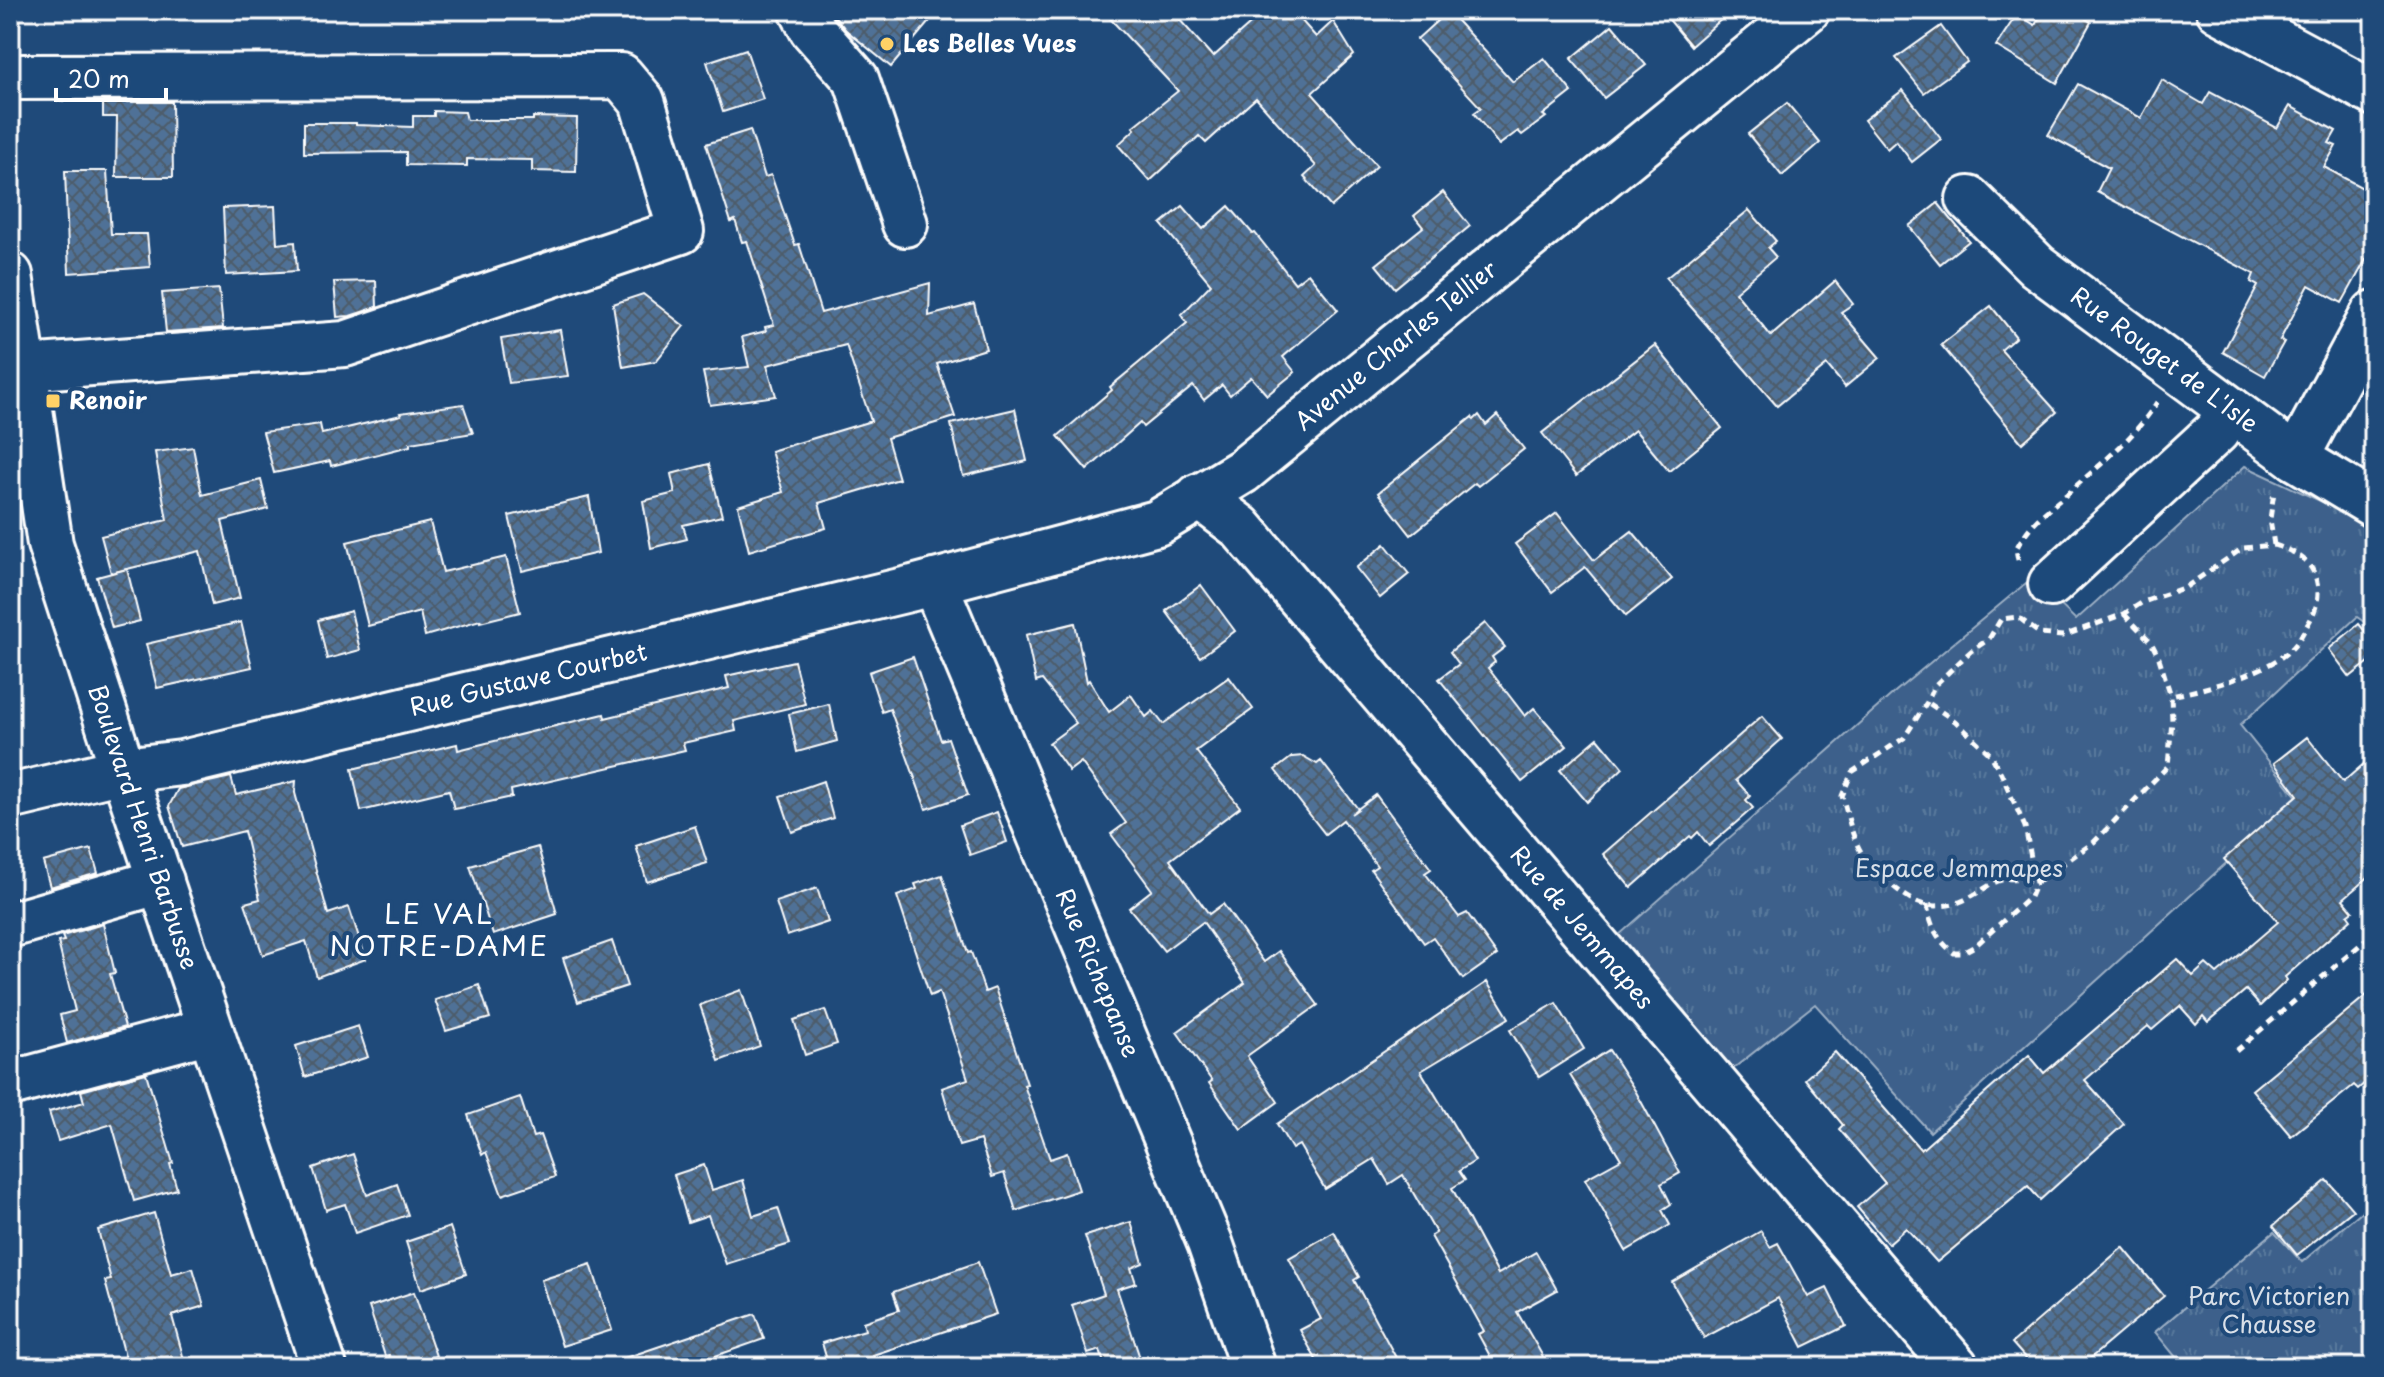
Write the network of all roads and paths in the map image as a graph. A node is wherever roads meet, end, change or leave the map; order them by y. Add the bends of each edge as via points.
1 (802, 10) edge
2 (1807, 10) edge
3 (2219, 10) edge
4 (10, 77) edge
5 (2374, 93) edge
6 (1969, 199) dead end
7 (905, 224) dead end
8 (10, 275) edge
9 (2374, 313) edge
10 (25, 368) junction
11 (2180, 372) junction
12 (2230, 409) junction
13 (2296, 458) junction
14 (1199, 496) junction
15 (2374, 505) edge
16 (2274, 545) junction
17 (2038, 575) joint
18 (934, 582) junction
19 (2124, 614) junction
20 (2171, 696) junction
21 (1927, 702) junction
22 (123, 770) junction
23 (10, 797) edge
24 (161, 881) junction
25 (2036, 883) junction
26 (1927, 904) junction
27 (10, 925) edge
28 (2374, 933) edge
29 (210, 1030) junction
30 (2236, 1051) dead end
31 (10, 1084) edge
32 (324, 1367) edge
33 (1253, 1367) edge
34 (1956, 1367) edge

1 - 7 street via 856,79
2 - 14 street, Avenue Charles Tellier via 1243,471
3 - 5 street
4 - 10 street via 621,76 642,101 681,231 345,344
6 - 11 street, Rue Rouget de L'Isle via 2037,266
8 - 10 street, Boulevard Henri Barbusse
9 - 13 street
10 - 22 street, Boulevard Henri Barbusse via 50,544
11 - 12 street, Rue Rouget de L'Isle
11 - 17 path via 2147,418 2109,457 2026,529 2017,559
12 - 13 street, Rue Rouget de L'Isle
12 - 17 street via 2217,431
13 - 15 street, Rue Rouget de L'Isle
13 - 16 path via 2274,491
14 - 18 street, Avenue Charles Tellier via 1157,523
14 - 34 street, Rue de Jemmapes via 1240,527
16 - 19 path via 2243,548 2186,587
16 - 20 path via 2294,551 2315,571 2315,612 2295,646 2247,675
18 - 22 street, Rue Gustave Courbet via 182,763
18 - 33 street, Rue Richepanse via 1210,1243
19 - 20 path via 2151,642
19 - 21 path via 2063,636 2040,634 2018,617 2001,619 1989,639 1934,686
20 - 25 path via 2168,766 2094,842
21 - 25 path via 1991,755 2025,827
21 - 26 path via 1904,738 1852,772 1842,796 1862,854 1881,877
22 - 23 street, Rue Gustave Courbet
22 - 24 street, Boulevard Henri Barbusse
24 - 27 street
24 - 29 street, Boulevard Henri Barbusse
25 - 26 path via 1999,879 1960,902
25 - 26 path via 2030,897 1962,953 1944,946 1930,925
28 - 30 path
29 - 31 street
29 - 32 street, Boulevard Henri Barbusse

